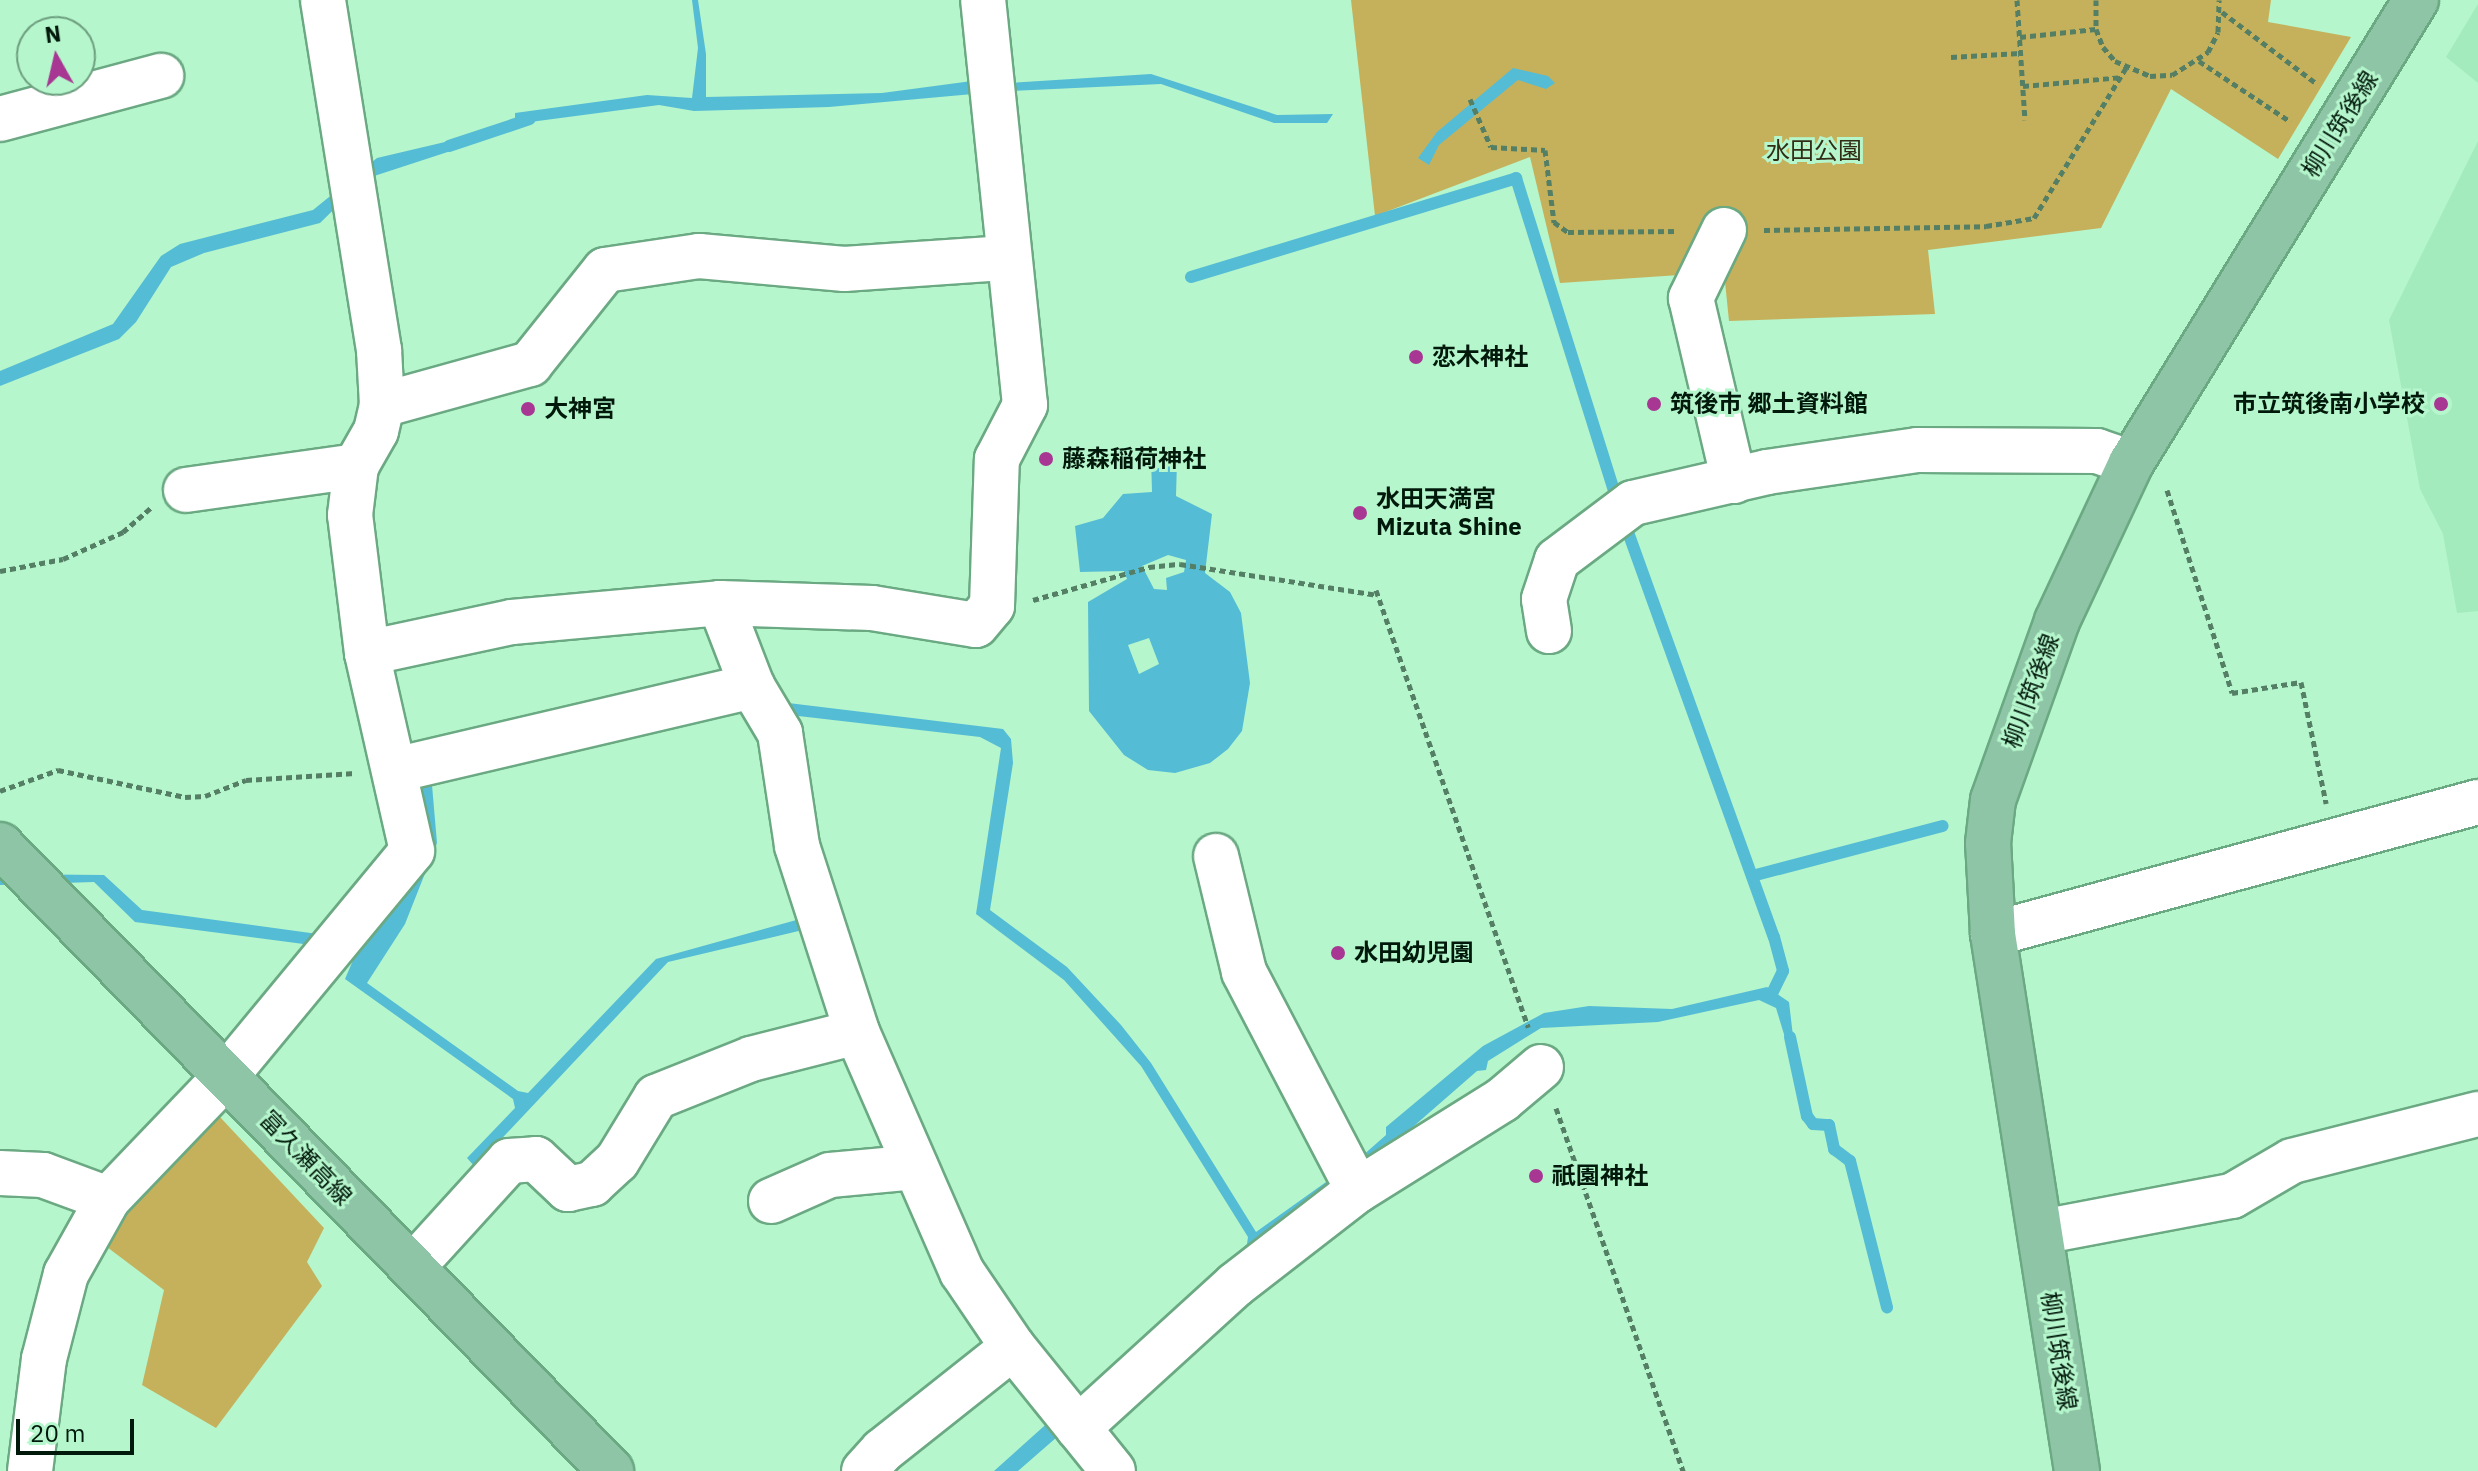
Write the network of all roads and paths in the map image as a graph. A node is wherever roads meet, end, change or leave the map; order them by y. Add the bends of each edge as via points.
1 (323, 0) edge
2 (983, 0) edge
3 (2017, 0) edge
4 (2096, 0) edge
5 (2219, 0) edge
6 (2416, 0) edge
7 (2221, 11) junction
8 (2096, 29) junction
9 (2020, 37) junction
10 (2020, 53) junction
11 (1951, 57) dead end
12 (2199, 61) junction
13 (2126, 68) junction
14 (161, 76) dead end
15 (2121, 77) junction
16 (2023, 86) junction
17 (2323, 88) dead end
18 (1470, 99) dead end
19 (0, 119) edge
20 (2025, 120) dead end
21 (2326, 146) junction
22 (1724, 230) junction
23 (1007, 258) junction
24 (382, 405) junction
25 (356, 466) junction
26 (2148, 473) junction
27 (1734, 481) junction
28 (186, 490) joint
29 (0, 571) edge
30 (1378, 595) dead end
31 (720, 603) junction
32 (992, 606) junction
33 (1549, 631) dead end
34 (367, 653) junction
35 (752, 686) junction
36 (395, 770) junction
37 (0, 791) edge
38 (2478, 802) edge
39 (2333, 840) junction
40 (0, 845) edge
41 (1216, 856) dead end
42 (1993, 934) junction
43 (857, 1032) junction
44 (1541, 1067) dead end
45 (226, 1076) junction
46 (2478, 1114) edge
47 (916, 1167) junction
48 (0, 1173) edge
49 (1358, 1190) junction
50 (108, 1199) junction
51 (771, 1201) dead end
52 (2041, 1232) junction
53 (428, 1250) dead end
54 (1013, 1347) junction
55 (1078, 1428) junction
56 (30, 1471) edge
57 (611, 1471) edge
58 (864, 1471) edge
59 (1113, 1471) edge
60 (2077, 1471) edge

1 - 24 street via 379,350
2 - 23 street
3 - 9 path
4 - 8 path
5 - 7 path
6 - 21 main road, 柳川筑後線
7 - 12 path via 2218,32
7 - 17 path
8 - 9 path
8 - 13 path via 2103,47
9 - 10 path
10 - 11 path
10 - 16 path
12 - 13 path via 2172,75 2150,76
12 - 21 path
13 - 15 path
14 - 19 street
15 - 16 path
15 - 22 path via 2034,218 1986,226
16 - 20 path
18 - 22 path via 1491,147 1545,150 1554,222 1568,232
21 - 26 main road, 柳川筑後線
22 - 27 street via 1691,298
23 - 24 street via 844,269 699,256 605,270 530,364
23 - 32 street via 1025,405 997,459
24 - 25 street via 376,431
25 - 28 street
25 - 34 street via 350,515
26 - 27 street via 2097,451 1917,450
26 - 39 path via 2232,693 2301,682
26 - 42 main road, 柳川筑後線 via 2057,621 1993,800 1988,843
27 - 33 street via 1633,503 1557,560 1544,599
28 - 29 path via 169,494 123,532 87,548
30 - 32 path via 1180,564 1149,567 1020,604
31 - 32 street via 872,608 976,625
31 - 34 street via 512,622
31 - 35 street
34 - 36 street
35 - 36 street
35 - 43 street via 780,733 797,846
36 - 37 path via 246,780 205,796 185,797 58,770
36 - 45 street via 412,851
38 - 39 street
39 - 42 street
40 - 45 main road, 富久瀬高線
41 - 49 street via 1244,972
42 - 52 main road, 柳川筑後線
43 - 47 street
43 - 53 street via 751,1059 656,1097 617,1161 592,1184 568,1189 536,1159 509,1161
44 - 49 street via 1502,1100
45 - 50 street
45 - 57 main road, 富久瀬高線
46 - 52 street via 2292,1161 2232,1196
47 - 51 street via 830,1175
47 - 54 street via 962,1272
48 - 50 street via 43,1175
49 - 55 street via 1235,1285
50 - 56 street via 66,1274 44,1359
52 - 60 main road, 柳川筑後線
54 - 55 street
54 - 58 street
55 - 59 street

